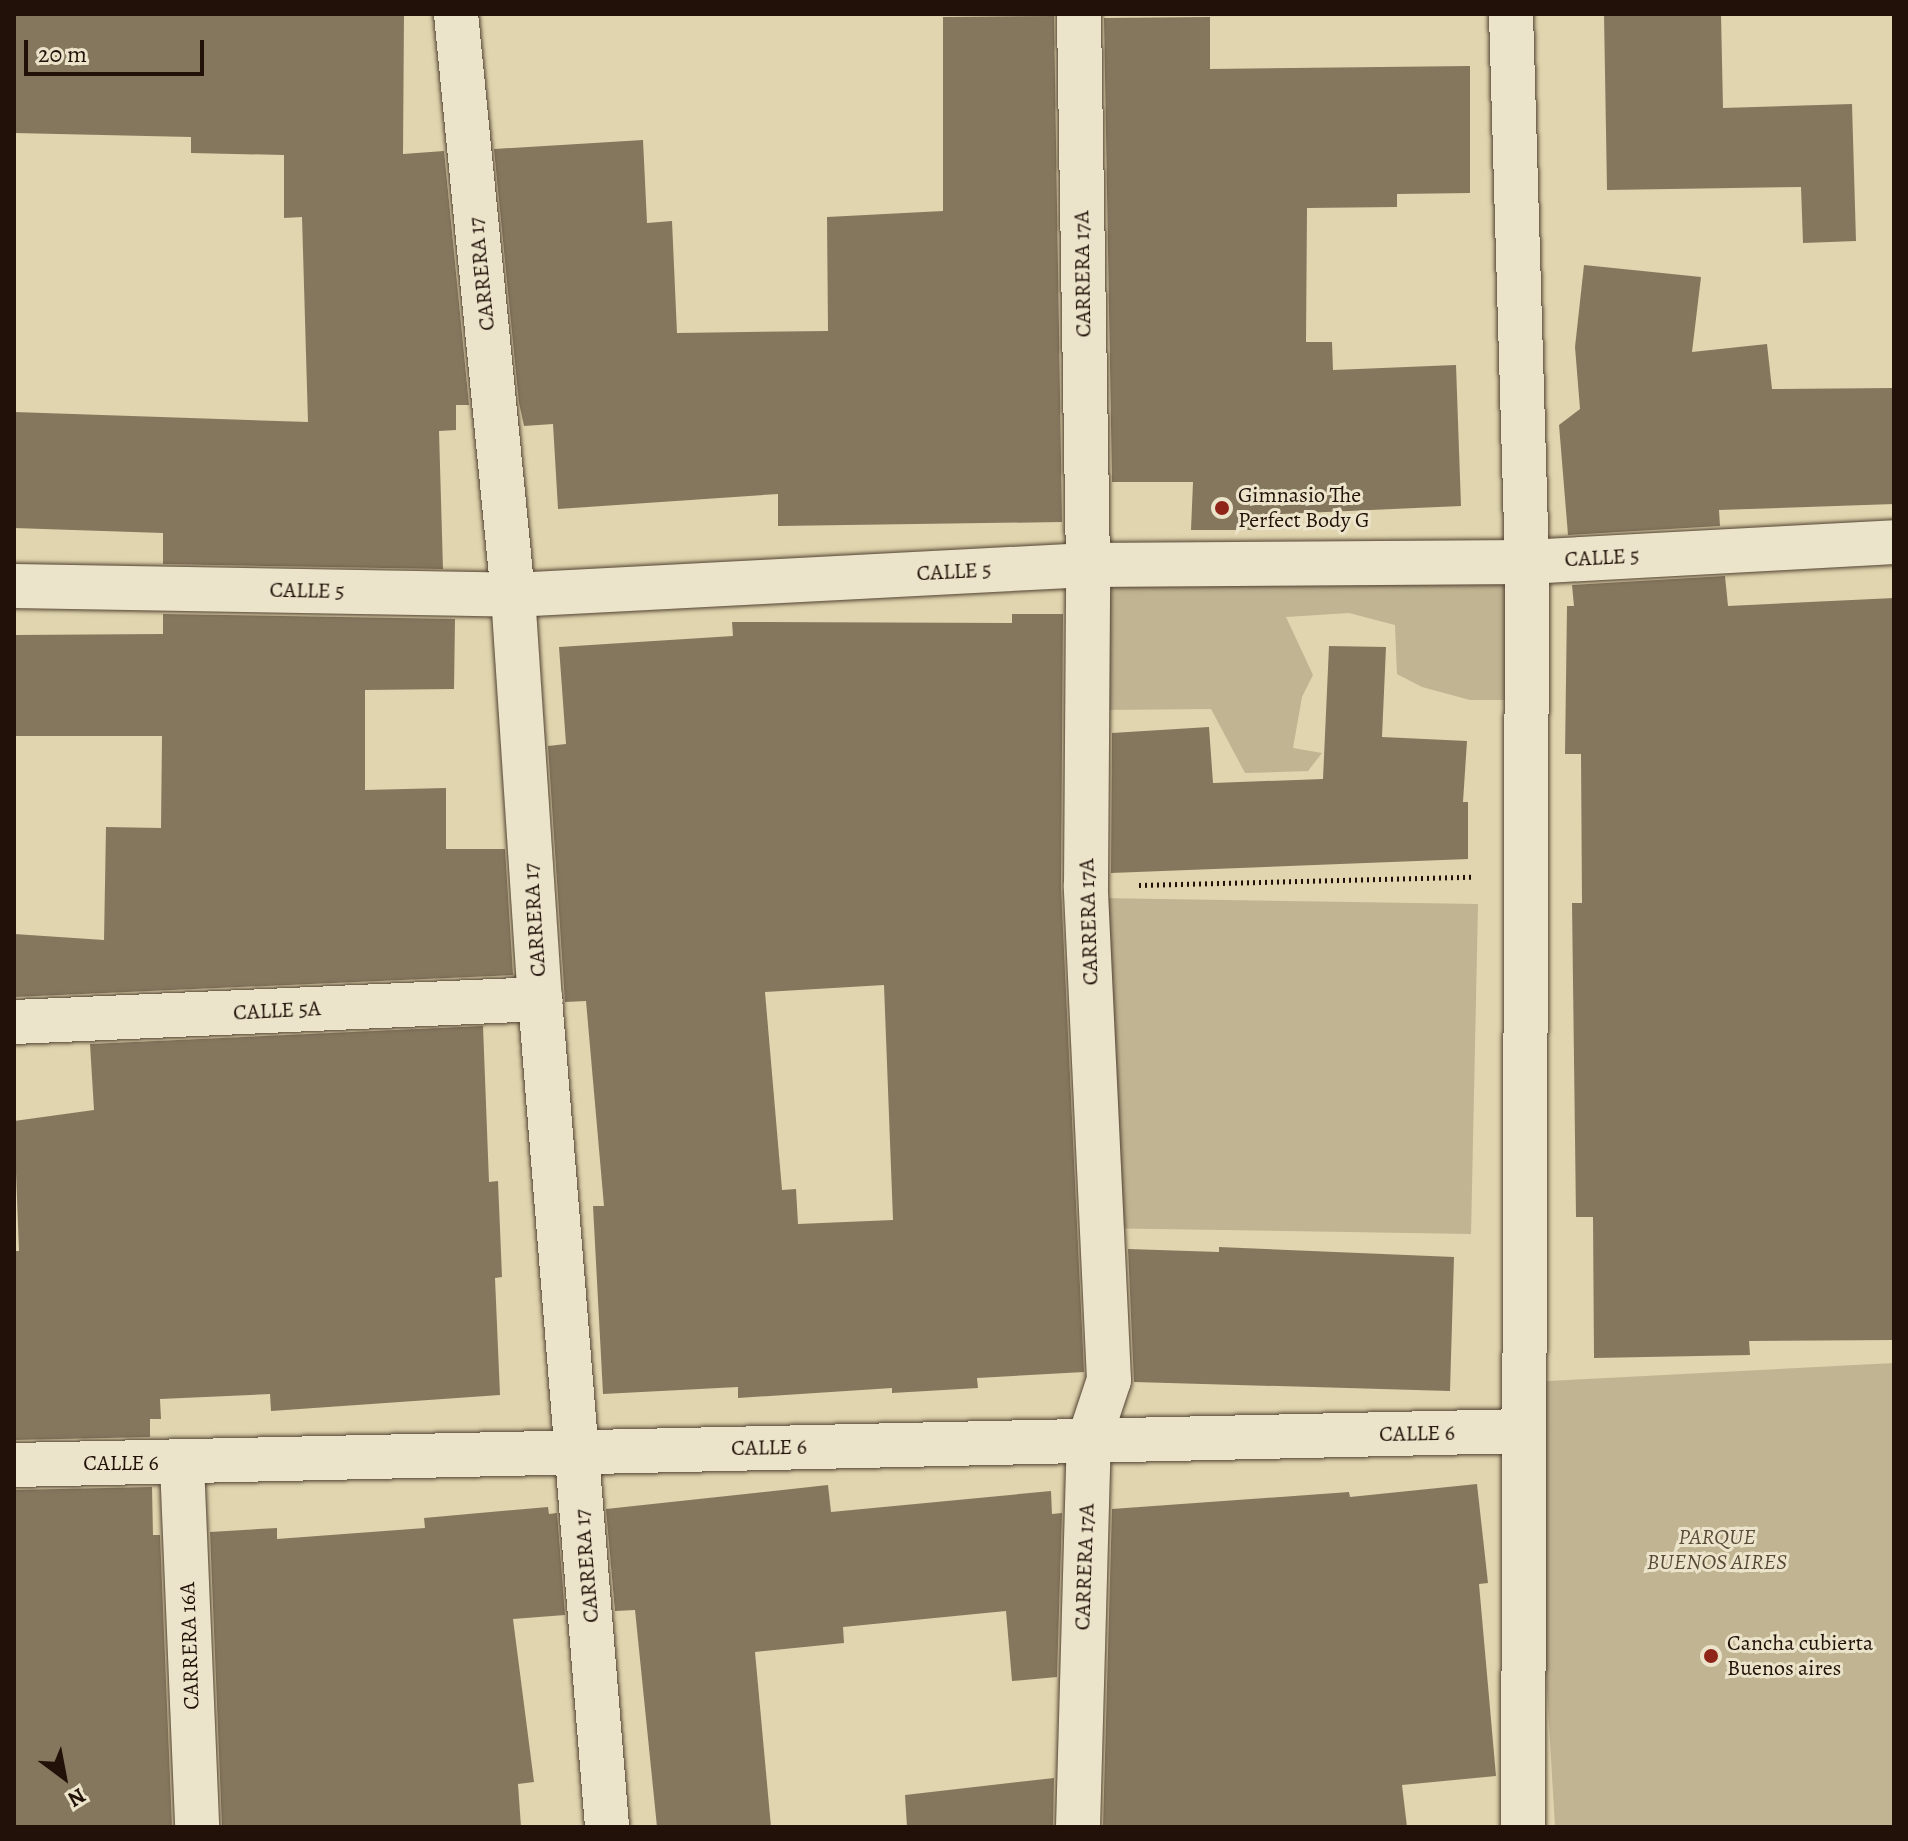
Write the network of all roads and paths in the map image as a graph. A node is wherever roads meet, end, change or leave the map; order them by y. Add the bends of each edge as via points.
1 (456, 14) edge
2 (1079, 14) edge
3 (1511, 14) edge
4 (1894, 542) edge
5 (1527, 562) junction
6 (1088, 565) junction
7 (14, 586) edge
8 (513, 595) junction
9 (1525, 876) junction
10 (1086, 886) junction
11 (540, 999) junction
12 (14, 1022) edge
13 (1524, 1431) junction
14 (1089, 1440) junction
15 (578, 1453) junction
16 (182, 1464) junction
17 (14, 1465) edge
18 (197, 1827) edge
19 (607, 1827) edge
20 (1078, 1827) edge
21 (1523, 1827) edge

1 - 8 street, CARRERA 17
2 - 6 street, CARRERA 17A
3 - 5 street
4 - 5 street, CALLE 5
5 - 6 street, CALLE 5
5 - 9 street
6 - 8 street, CALLE 5
6 - 10 street, CARRERA 17A
7 - 8 street, CALLE 5
8 - 11 street, CARRERA 17
9 - 10 path
9 - 13 street
10 - 14 street, CARRERA 17A via 1109,1380
11 - 12 street, CALLE 5A
11 - 15 street, CARRERA 17
13 - 14 street, CALLE 6
13 - 21 street
14 - 15 street, CALLE 6
14 - 20 street, CARRERA 17A
15 - 16 street, CALLE 6
15 - 19 street, CARRERA 17
16 - 17 street, CALLE 6
16 - 18 street, CARRERA 16A

